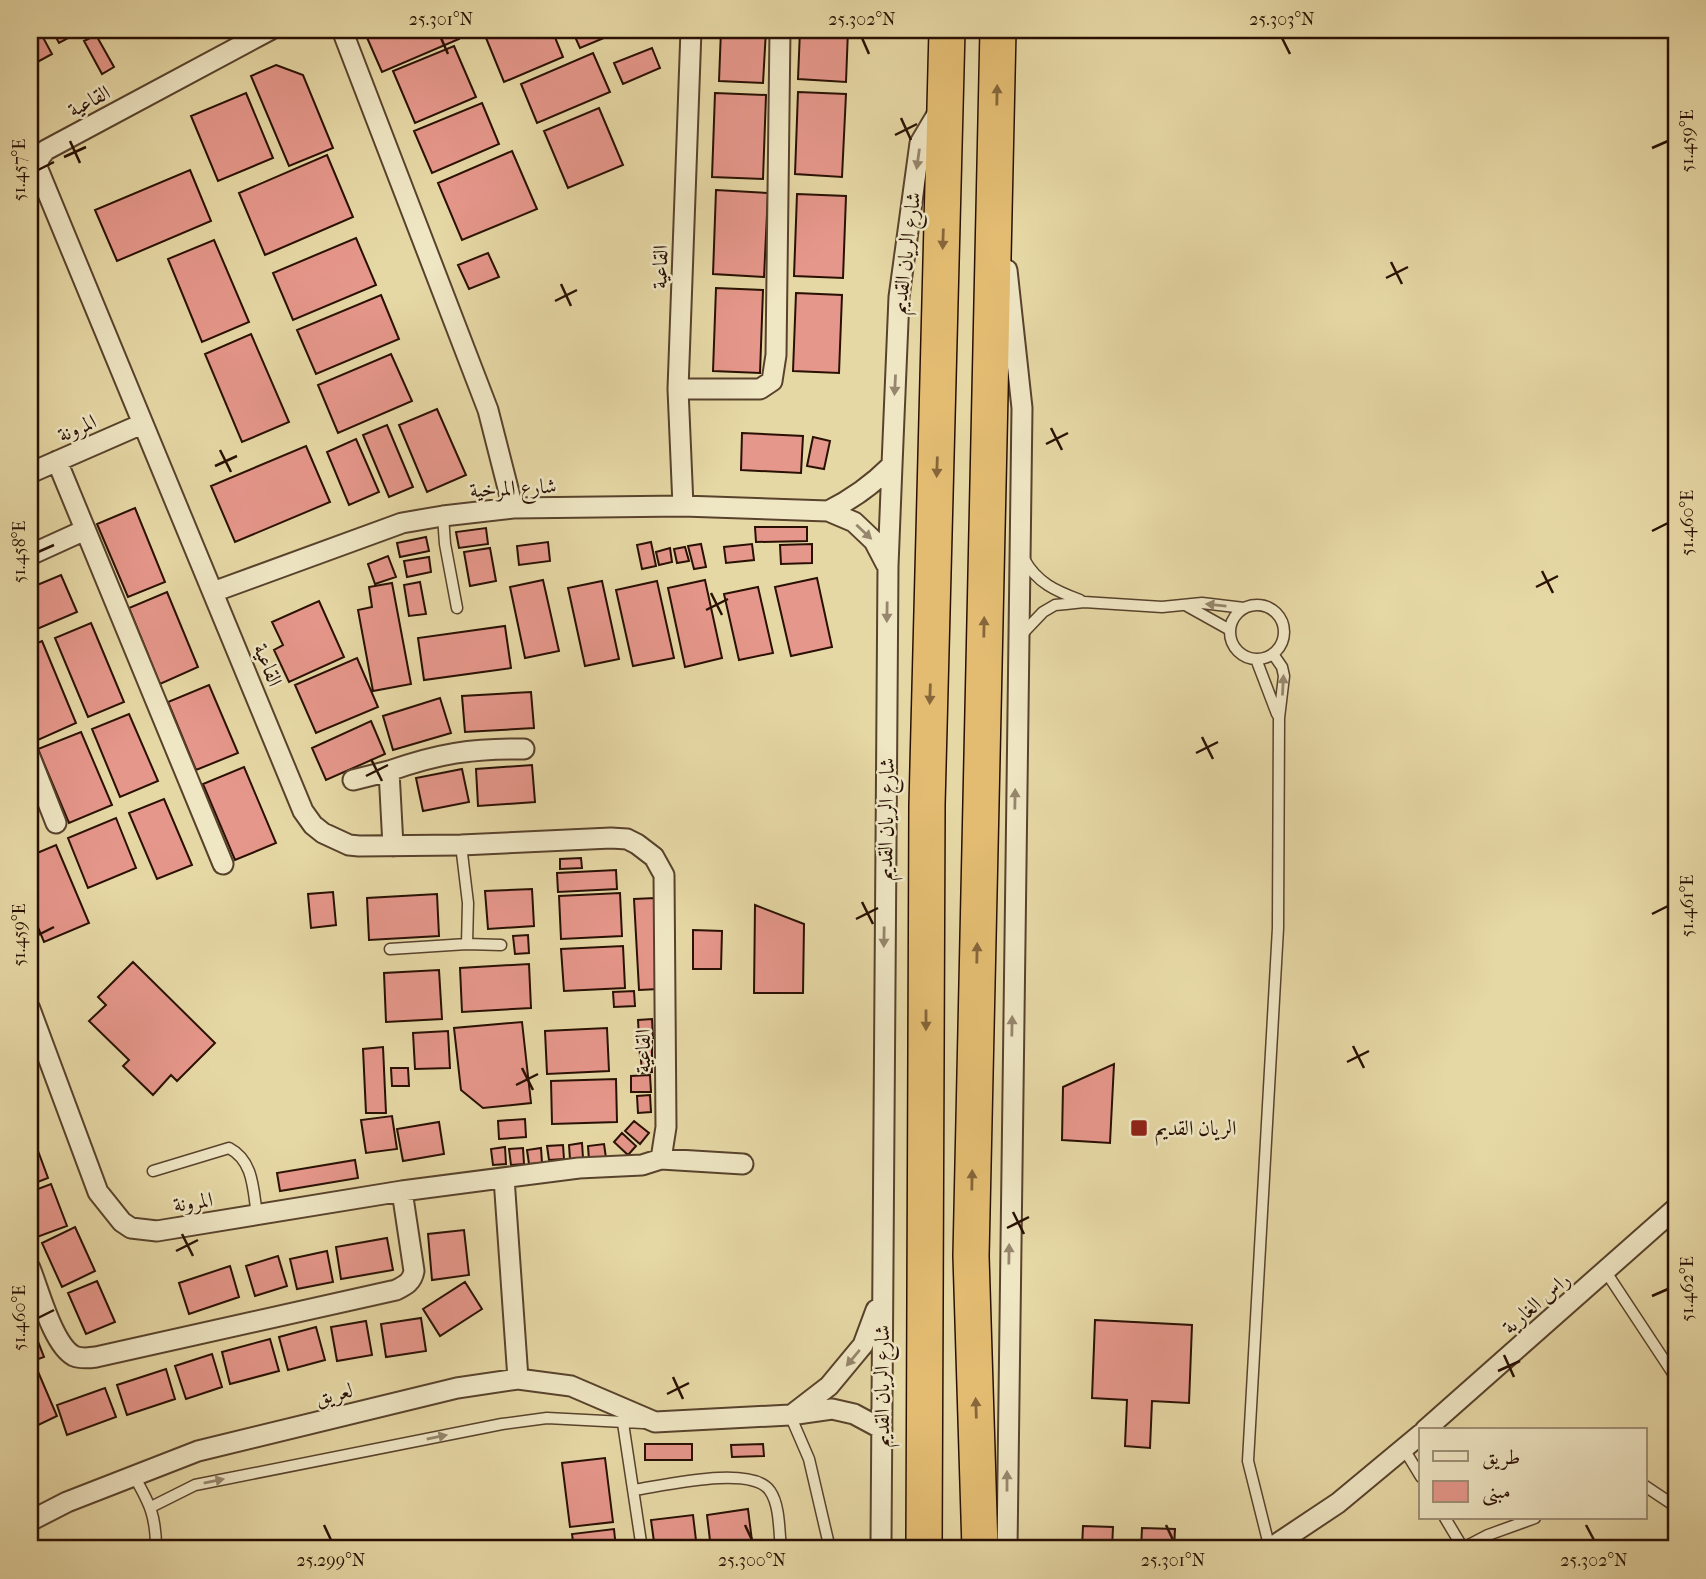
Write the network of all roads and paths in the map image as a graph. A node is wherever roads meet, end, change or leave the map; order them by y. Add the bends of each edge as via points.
1 (270, 30) edge
2 (342, 30) edge
3 (691, 30) edge
4 (780, 30) edge
5 (947, 30) edge
6 (998, 30) edge
7 (947, 98) junction
8 (995, 160) junction
9 (678, 389) junction
10 (142, 424) junction
11 (57, 461) junction
12 (892, 465) junction
13 (30, 473) edge
14 (683, 506) junction
15 (513, 508) junction
16 (828, 511) junction
17 (443, 516) junction
18 (85, 530) junction
19 (1020, 552) junction
20 (30, 555) edge
21 (888, 566) junction
22 (214, 592) junction
23 (1084, 602) junction
24 (1187, 606) junction
25 (457, 608) dead end
26 (1244, 608) junction
27 (1230, 630) junction
28 (1019, 640) junction
29 (1273, 654) junction
30 (1256, 659) junction
31 (1279, 718) junction
32 (524, 749) dead end
33 (30, 757) edge
34 (388, 771) junction
35 (353, 780) dead end
36 (56, 823) dead end
37 (461, 845) junction
38 (393, 846) junction
39 (223, 864) dead end
40 (467, 944) junction
41 (501, 945) dead end
42 (390, 949) dead end
43 (30, 1009) edge
44 (661, 1159) junction
45 (743, 1164) dead end
46 (153, 1171) dead end
47 (504, 1178) junction
48 (402, 1191) junction
49 (1676, 1208) edge
50 (257, 1215) junction
51 (30, 1268) edge
52 (1606, 1272) junction
53 (881, 1296) junction
54 (1676, 1378) edge
55 (518, 1379) junction
56 (790, 1415) junction
57 (655, 1422) junction
58 (624, 1423) junction
59 (1427, 1428) edge
60 (882, 1429) junction
61 (1419, 1436) edge
62 (1404, 1449) junction
63 (1419, 1474) edge
64 (134, 1476) junction
65 (1646, 1487) edge
66 (634, 1490) junction
67 (151, 1507) junction
68 (1676, 1513) edge
69 (1446, 1520) edge
70 (1529, 1520) edge
71 (30, 1521) edge
72 (156, 1549) edge
73 (642, 1549) edge
74 (781, 1549) edge
75 (830, 1549) edge
76 (883, 1549) edge
77 (924, 1549) edge
78 (980, 1549) edge
79 (1007, 1549) edge
80 (1269, 1549) edge
81 (1463, 1549) edge

1 - 10 street, القاعية via 46,149 37,163
2 - 15 street via 488,410
3 - 9 street, القاعية
4 - 9 street via 772,381 760,389
5 - 7 highway, شارع الريان القديم
8 -> 6 highway
7 -> 12 street, شارع الريان القديم via 920,143 899,297
7 -> 77 highway, شارع الريان القديم via 927,805
8 - 19 street via 1021,408
78 -> 8 highway via 971,1256
9 - 14 street, القاعية
10 - 11 street, المرونة
10 - 22 street, القاعية
11 - 13 street, المرونة
11 - 18 street
12 - 16 street via 862,492
12 - 21 street, شارع الريان القديم
14 - 15 street, شارع المرخية
14 - 16 street, شارع المرخية
15 - 17 street, شارع المرخية
16 -> 21 street, شارع المرخية via 854,522 874,541
17 - 22 street, شارع المرخية via 402,523
17 - 25 lane
18 - 20 street
18 - 39 street
19 - 23 lane via 1043,583
19 - 28 street
21 -> 53 street, شارع الريان القديم
22 - 38 street, القاعية via 303,811 323,833 349,845
23 - 24 lane
23 - 28 lane via 1055,605 1043,612
26 -> 24 lane via 1202,603
24 - 27 lane
26 - 27 lane
26 - 29 lane via 1262,605 1278,614 1284,640
27 - 30 lane via 1234,646
79 -> 28 street
29 - 30 lane
31 -> 29 lane via 1284,676
30 - 31 lane
31 - 80 lane via 1278,928 1248,1461
32 - 34 street via 444,753
33 - 36 street
34 - 35 street
34 - 38 street
37 - 38 street, القاعية
37 - 40 lane
37 - 44 street, القاعية via 611,838 627,839 654,857 664,875 666,940 666,1127
40 - 41 lane
40 - 42 lane
43 - 50 street, المرونة via 98,1192 122,1222 131,1228 157,1231
44 - 45 street, المرونة
44 - 47 street, المرونة via 642,1166
46 - 50 lane via 229,1148 239,1153 250,1171
47 - 48 street, المرونة
47 - 55 street
48 - 50 street, المرونة
48 - 51 street via 414,1271 407,1285 96,1357 75,1356 65,1349
49 - 52 street, راس الغارية
52 - 54 lane
52 - 59 street, راس الغارية
53 -> 56 street via 863,1345 829,1386
53 - 60 street, شارع الريان القديم
55 - 57 street, لعريق via 570,1386
55 - 64 street, لعريق via 457,1388 198,1451
56 - 57 street, لعريق
56 - 60 street, لعريق via 832,1409 854,1414
56 - 75 lane via 809,1459
57 - 58 lane, لعريق
58 - 66 lane
67 -> 58 lane, لعريق via 195,1485 502,1424 547,1418
60 - 76 street, شارع الريان القديم
61 - 62 street
62 - 63 lane
62 - 80 street via 1338,1503
64 - 67 lane
64 - 71 street, لعريق
65 - 68 lane via 1672,1504
66 - 73 lane
66 - 74 lane via 709,1479 739,1478 764,1485 774,1499
67 - 72 lane
69 - 81 lane
70 - 81 lane

